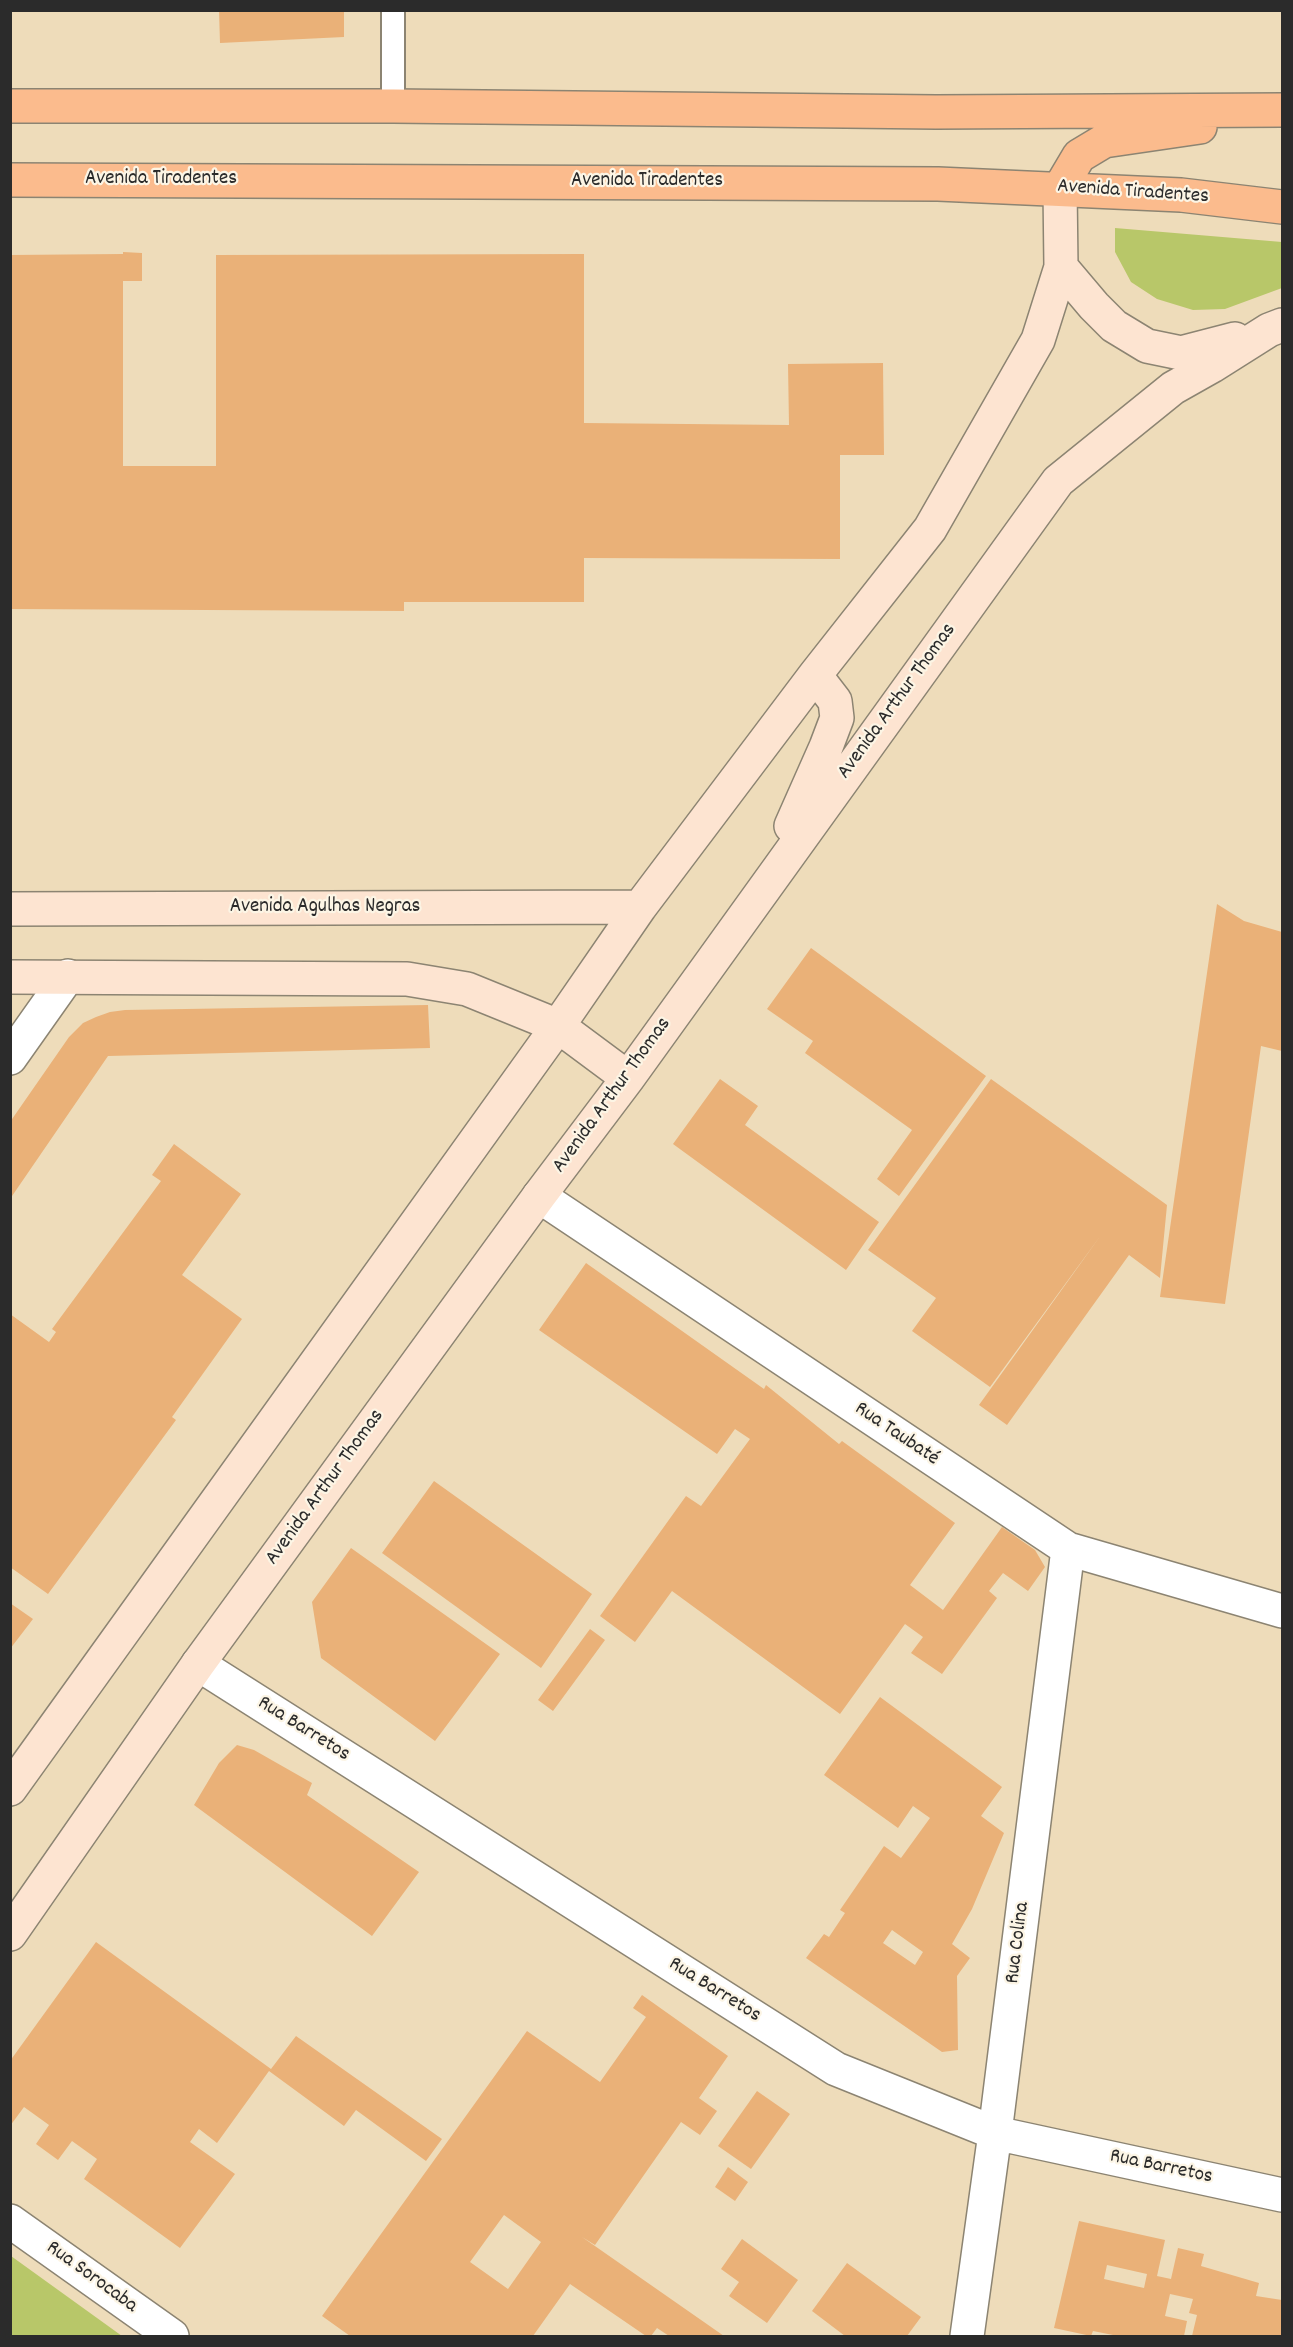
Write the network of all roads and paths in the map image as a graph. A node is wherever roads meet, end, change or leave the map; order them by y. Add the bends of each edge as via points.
1 (393, 10) edge
2 (10, 106) edge
3 (393, 106) junction
4 (1282, 112) edge
5 (10, 180) edge
6 (1060, 188) junction
7 (1282, 207) edge
8 (1061, 267) junction
9 (1276, 327) edge
10 (815, 675) junction
11 (761, 891) junction
12 (640, 907) junction
13 (10, 909) edge
14 (69, 976) junction
15 (10, 977) edge
16 (558, 1026) junction
17 (10, 1058) edge
18 (628, 1078) junction
19 (539, 1196) junction
20 (1068, 1549) junction
21 (1282, 1611) edge
22 (198, 1664) junction
23 (10, 1789) edge
24 (10, 1934) edge
25 (995, 2133) junction
26 (1282, 2195) edge
27 (10, 2221) edge
28 (172, 2337) edge
29 (967, 2337) edge

1 - 3 lane
2 - 3 main road
3 - 4 main road
4 - 6 main road via 1104,141 1079,156
5 - 6 main road, Avenida Tiradentes via 874,183
6 - 7 main road, Avenida Tiradentes via 1181,195
6 - 8 main road
8 - 9 main road via 1114,326 1147,346 1182,353
8 - 10 main road via 1038,340 930,529
9 - 11 main road, Avenida Arthur Thomas via 1173,388 1058,481
10 - 11 main road via 835,701 837,718
10 - 12 main road
11 - 18 main road, Avenida Arthur Thomas
12 - 13 main road, Avenida Agulhas Negras
12 - 16 main road
14 - 15 main road
14 - 16 main road via 407,979 466,989
14 - 17 street
16 - 18 main road
16 - 23 main road
18 - 19 main road, Avenida Arthur Thomas
19 - 20 street, Rua Taubaté
19 - 22 main road, Avenida Arthur Thomas
20 - 21 street, Rua Taubaté
20 - 25 street, Rua Colina
22 - 24 main road, Avenida Arthur Thomas
22 - 25 street, Rua Barretos via 836,2069
25 - 26 street, Rua Barretos
25 - 29 street, Rua Colina
27 - 28 street, Rua Sorocaba

